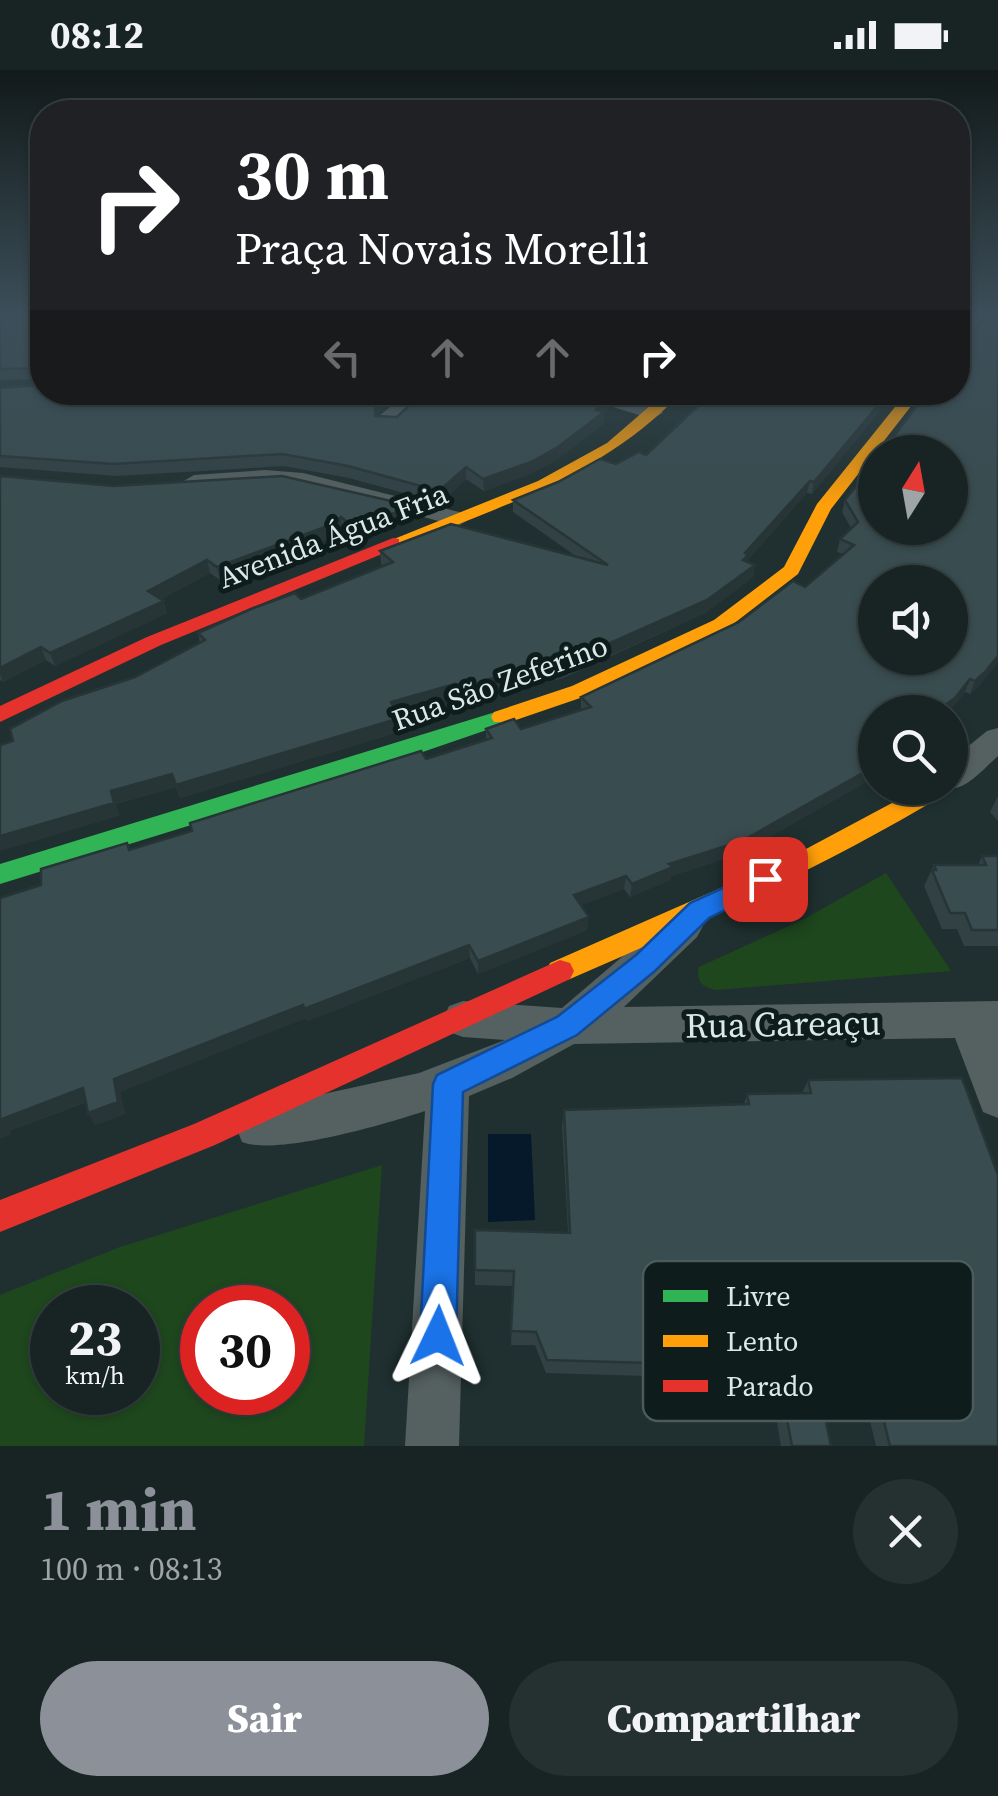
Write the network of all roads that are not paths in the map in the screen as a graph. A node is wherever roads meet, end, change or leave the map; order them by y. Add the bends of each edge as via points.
1 (407, 405) edge
2 (620, 405) edge
3 (661, 405) edge
4 (905, 405) edge
5 (652, 414) junction
6 (387, 422) edge
7 (170, 484) edge
8 (458, 520) junction
9 (4, 708) edge
10 (998, 739) edge
11 (968, 764) edge
12 (910, 805) edge
13 (0, 874) edge
14 (700, 911) junction
15 (452, 1018) junction
16 (984, 1020) edge
17 (567, 1026) junction
18 (448, 1084) junction
19 (998, 1098) edge
20 (204, 1134) junction
21 (0, 1216) edge
22 (432, 1446) edge

1 - 6 street
2 - 5 street
3 - 5 street, Avenida Água Fria
4 - 13 street, Rua São Zeferino via 823,508 792,570 721,624 562,698
5 - 8 street, Avenida Água Fria via 584,463
7 - 8 street via 284,477
8 - 9 street, Avenida Água Fria via 256,596
10 - 11 street
12 - 14 street
14 - 15 street
14 - 17 street
15 - 17 street, Rua Careaçu
15 - 20 street
16 - 17 street, Rua Careaçu
16 - 19 street
17 - 18 street
18 - 20 street via 324,1117
18 - 22 street
20 - 21 street

